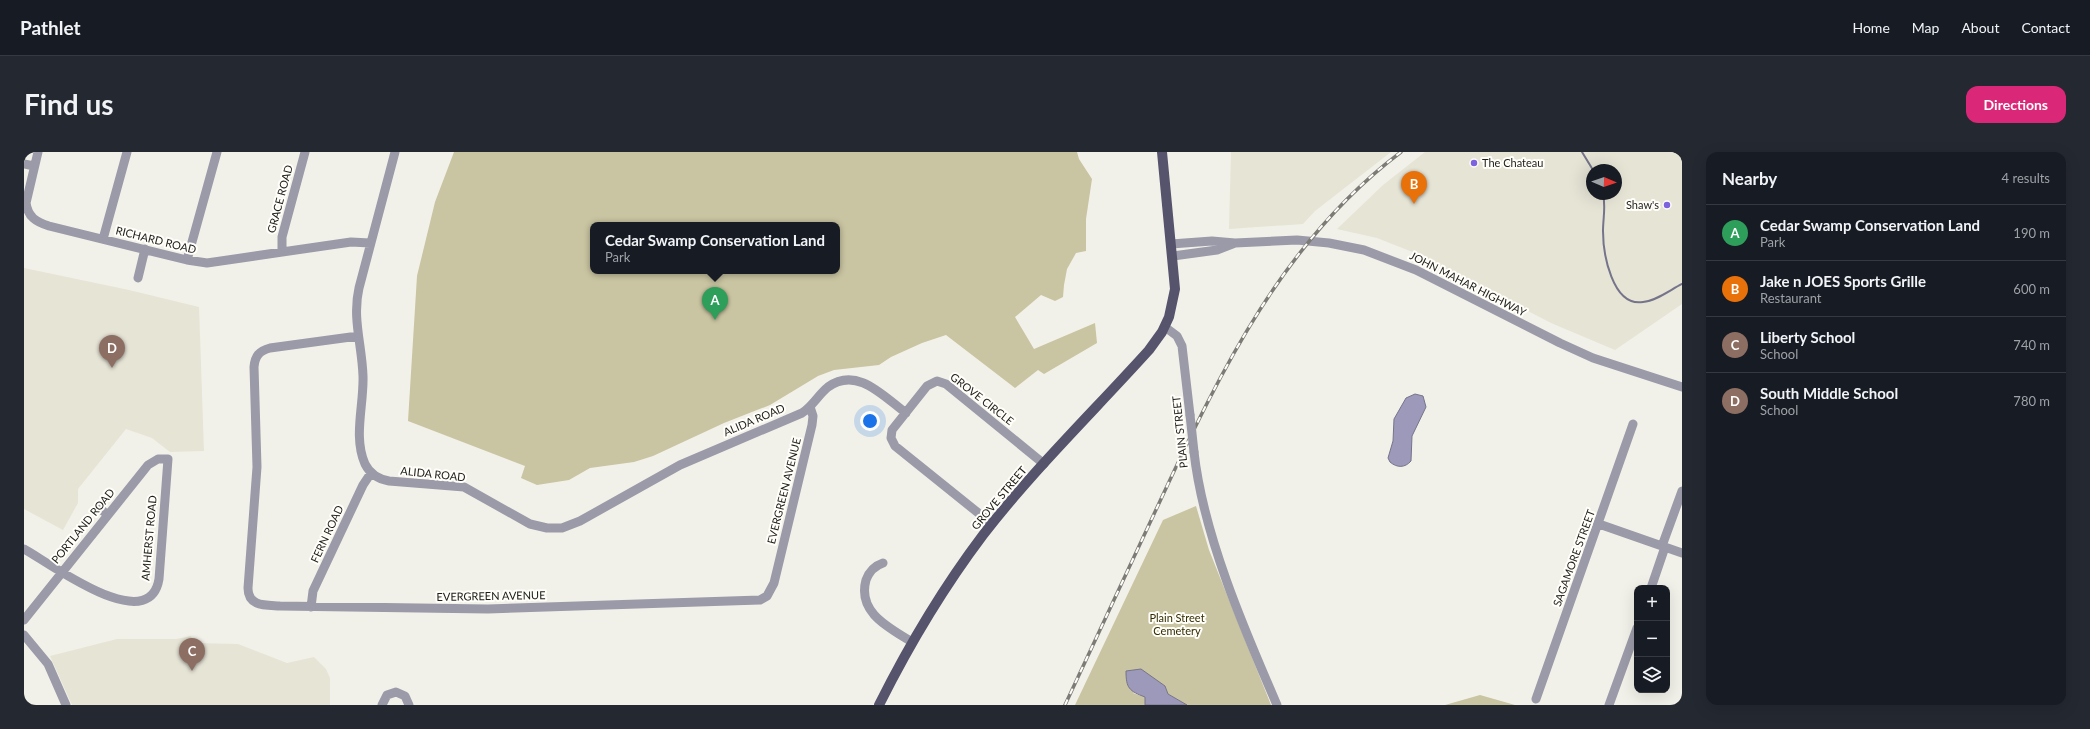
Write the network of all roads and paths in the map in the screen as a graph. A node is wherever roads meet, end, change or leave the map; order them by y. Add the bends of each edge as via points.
1 (38, 152) edge
2 (127, 152) edge
3 (217, 152) edge
4 (305, 152) edge
5 (395, 152) edge
6 (1162, 152) edge
7 (24, 164) edge
8 (34, 166) junction
9 (103, 239) junction
10 (370, 243) junction
11 (1235, 243) junction
12 (1171, 244) junction
13 (145, 250) junction
14 (282, 252) junction
15 (1173, 256) junction
16 (187, 260) junction
17 (138, 278) dead end
18 (1165, 327) junction
19 (358, 336) junction
20 (1682, 388) edge
21 (810, 407) junction
22 (906, 413) junction
23 (1633, 424) dead end
24 (168, 459) joint
25 (1044, 464) junction
26 (371, 473) junction
27 (1682, 491) edge
28 (99, 508) dead end
29 (108, 515) junction
30 (992, 524) junction
31 (1599, 524) junction
32 (1664, 547) junction
33 (24, 549) edge
34 (1682, 553) edge
35 (883, 563) dead end
36 (63, 572) junction
37 (1652, 585) edge
38 (311, 607) junction
39 (24, 620) edge
40 (24, 635) edge
41 (1634, 636) edge
42 (912, 642) junction
43 (1536, 699) dead end
44 (66, 705) edge
45 (382, 705) edge
46 (409, 705) edge
47 (879, 705) edge
48 (1277, 705) edge
49 (1609, 705) edge

1 - 8 street, RICHARD ROAD
2 - 9 street
3 - 16 street
4 - 14 street, GRACE ROAD via 282,237
5 - 10 street
6 - 12 main road
7 - 8 street
8 - 9 street, RICHARD ROAD via 26,203 32,218 44,224
9 - 13 street, RICHARD ROAD
10 - 14 street, RICHARD ROAD via 351,242
10 - 19 street via 357,295
11 - 12 street, JOHN MAHAR HIGHWAY via 1212,240
11 - 15 street, JOHN MAHAR HIGHWAY via 1217,250
11 - 20 street, JOHN MAHAR HIGHWAY via 1297,240 1333,244 1380,255 1416,270 1592,358
12 - 15 main road
13 - 16 street, RICHARD ROAD
13 - 17 street
14 - 16 street, RICHARD ROAD via 212,263
15 - 18 main road via 1175,294
18 - 25 main road, GROVE STREET via 1149,350
18 - 48 street, PLAIN STREET, bridge via 1177,336 1182,346 1201,495 1243,622
19 - 26 street via 363,376 361,448 365,464
19 - 38 street, EVERGREEN AVENUE via 270,348 260,352 254,360 257,472 248,594 254,602 260,604
21 - 22 street via 829,387 839,381 850,379 865,383
21 - 26 street, ALIDA ROAD via 798,415 680,465 580,521 562,528 530,524 464,487 389,481
21 - 38 street, EVERGREEN AVENUE via 813,416 811,431 774,584 764,598 748,601 488,609
22 - 25 street, GROVE CIRCLE via 929,384 934,381 943,382
22 - 30 street, GROVE CIRCLE via 891,433 893,444
23 - 31 street, SAGAMORE STREET
24 - 29 street, PORTLAND ROAD via 158,459 150,463
24 - 36 street, AMHERST ROAD via 159,579 153,594 138,601 111,598
25 - 30 main road, GROVE STREET
26 - 38 street, FERN ROAD via 313,590
27 - 32 street
28 - 29 street
29 - 36 street, PORTLAND ROAD
30 - 42 main road, GROVE STREET via 951,579
31 - 32 street
31 - 43 street, SAGAMORE STREET
32 - 34 street
32 - 37 street
33 - 36 street, AMHERST ROAD
35 - 42 street via 873,568 867,578 865,591 868,605 880,622
36 - 39 street, PORTLAND ROAD
40 - 44 street via 48,664
41 - 49 street
42 - 47 main road, GROVE STREET
45 - 46 street via 386,695 396,692 405,696

